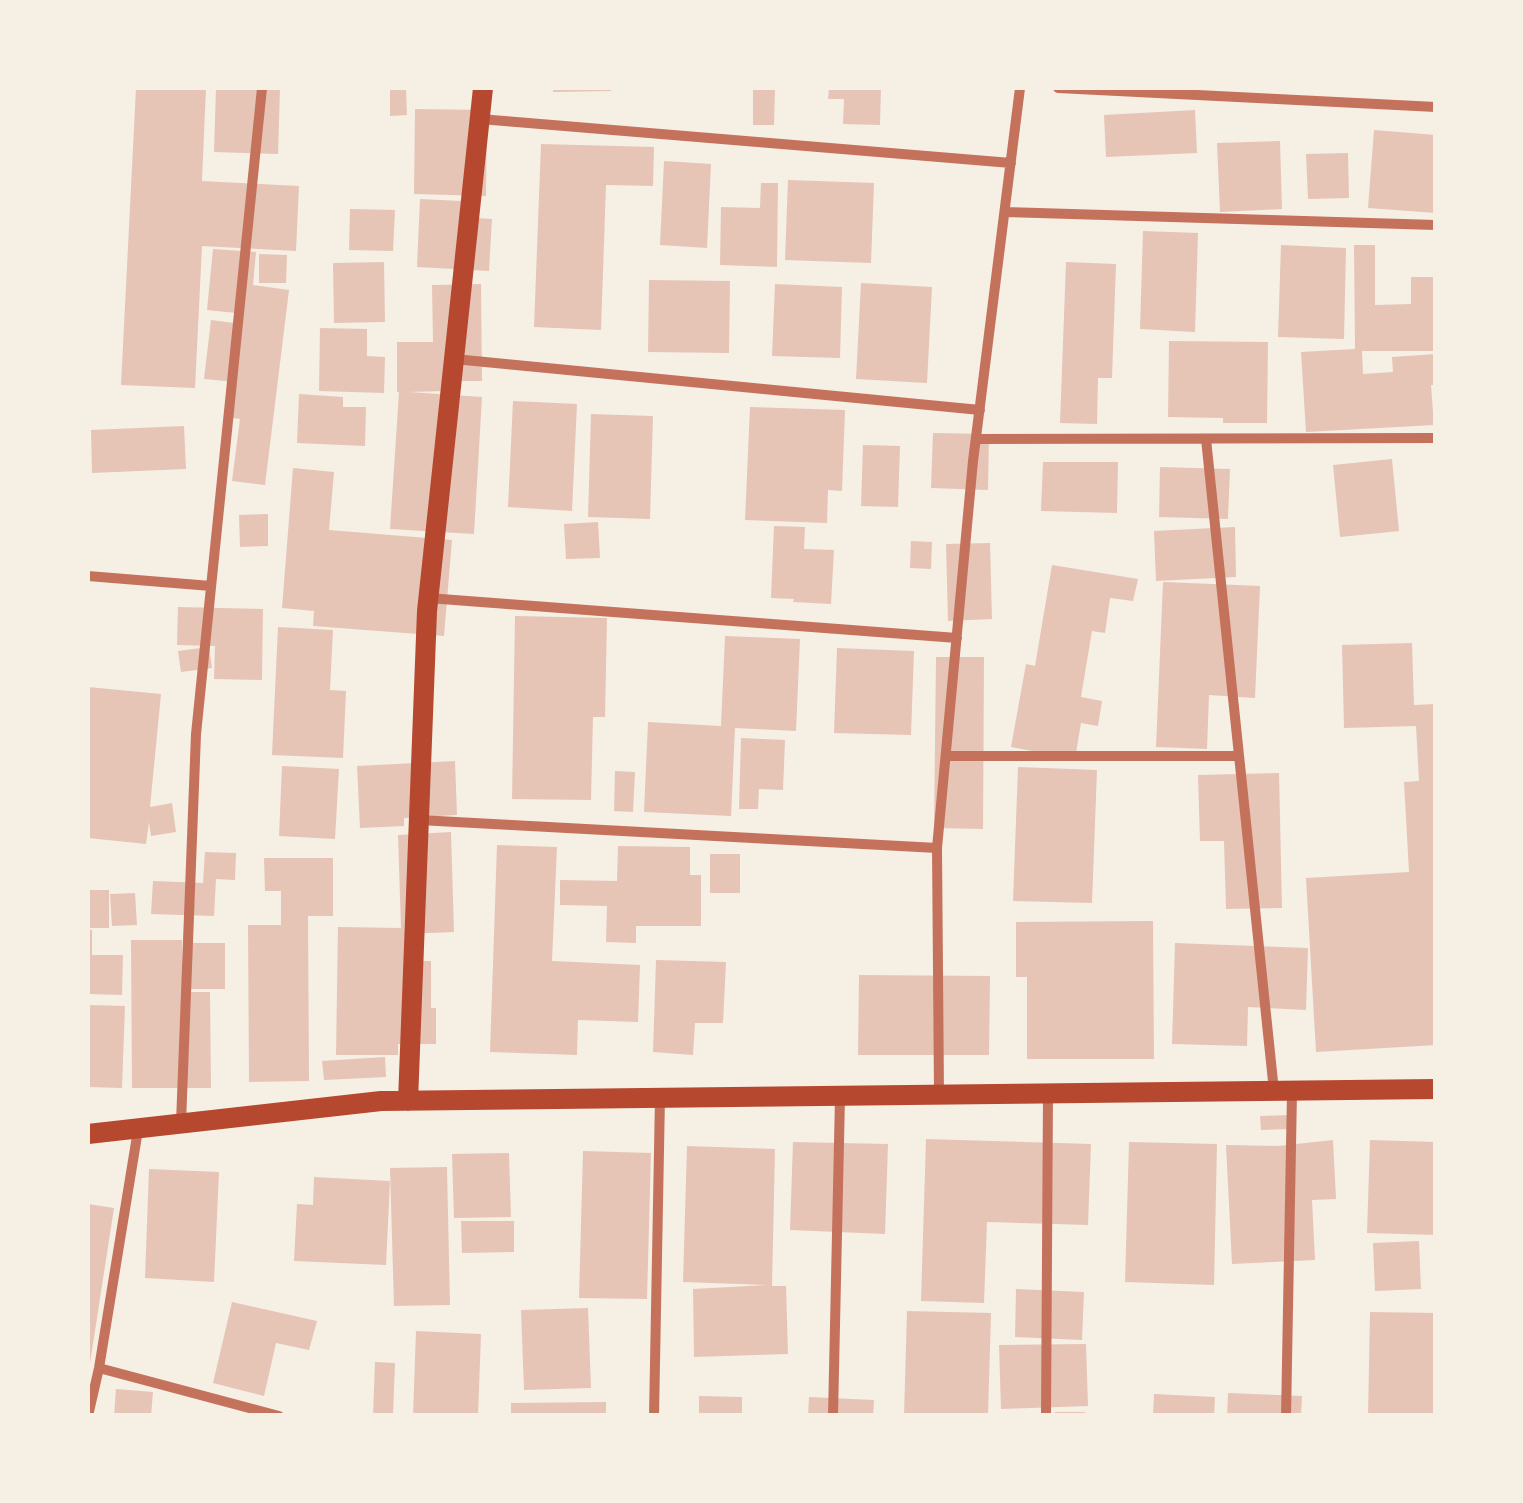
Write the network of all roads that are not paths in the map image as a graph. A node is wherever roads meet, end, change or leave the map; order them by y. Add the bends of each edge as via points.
1 (262, 88) edge
2 (483, 88) edge
3 (1020, 88) edge
4 (1058, 88) edge
5 (1436, 107) edge
6 (480, 119) junction
7 (1011, 163) junction
8 (1005, 212) junction
9 (1436, 225) edge
10 (454, 359) junction
11 (980, 410) junction
12 (1436, 438) edge
13 (1206, 439) junction
14 (976, 440) junction
15 (88, 576) edge
16 (211, 586) junction
17 (428, 598) junction
18 (957, 638) junction
19 (946, 756) junction
20 (1239, 756) junction
21 (418, 820) junction
22 (937, 848) junction
23 (1436, 1089) edge
24 (1283, 1090) junction
25 (1048, 1094) junction
26 (939, 1095) junction
27 (840, 1096) junction
28 (660, 1098) junction
29 (408, 1101) junction
30 (181, 1124) junction
31 (138, 1130) junction
32 (88, 1134) edge
33 (99, 1368) junction
34 (88, 1416) edge
35 (278, 1416) edge
36 (654, 1416) edge
37 (833, 1416) edge
38 (1046, 1416) edge
39 (1286, 1416) edge

1 - 16 street
2 - 6 main road
3 - 7 street
4 - 5 street
6 - 7 street
6 - 10 main road
7 - 8 street
8 - 9 street
8 - 11 street
10 - 11 street
10 - 17 main road
11 - 14 street
12 - 13 street
13 - 14 street
13 - 20 street
14 - 18 street
15 - 16 street
16 - 30 street via 196,734
17 - 18 street
17 - 21 main road
18 - 19 street
19 - 20 street
19 - 22 street
20 - 24 street
21 - 22 street
21 - 29 main road
22 - 26 street
23 - 24 main road
24 - 25 main road
24 - 39 street
25 - 26 main road
25 - 38 street
26 - 27 main road
27 - 28 main road
27 - 37 street
28 - 29 main road
28 - 36 street
29 - 30 main road
30 - 31 main road
31 - 32 main road
31 - 33 street
33 - 34 street
33 - 35 street

